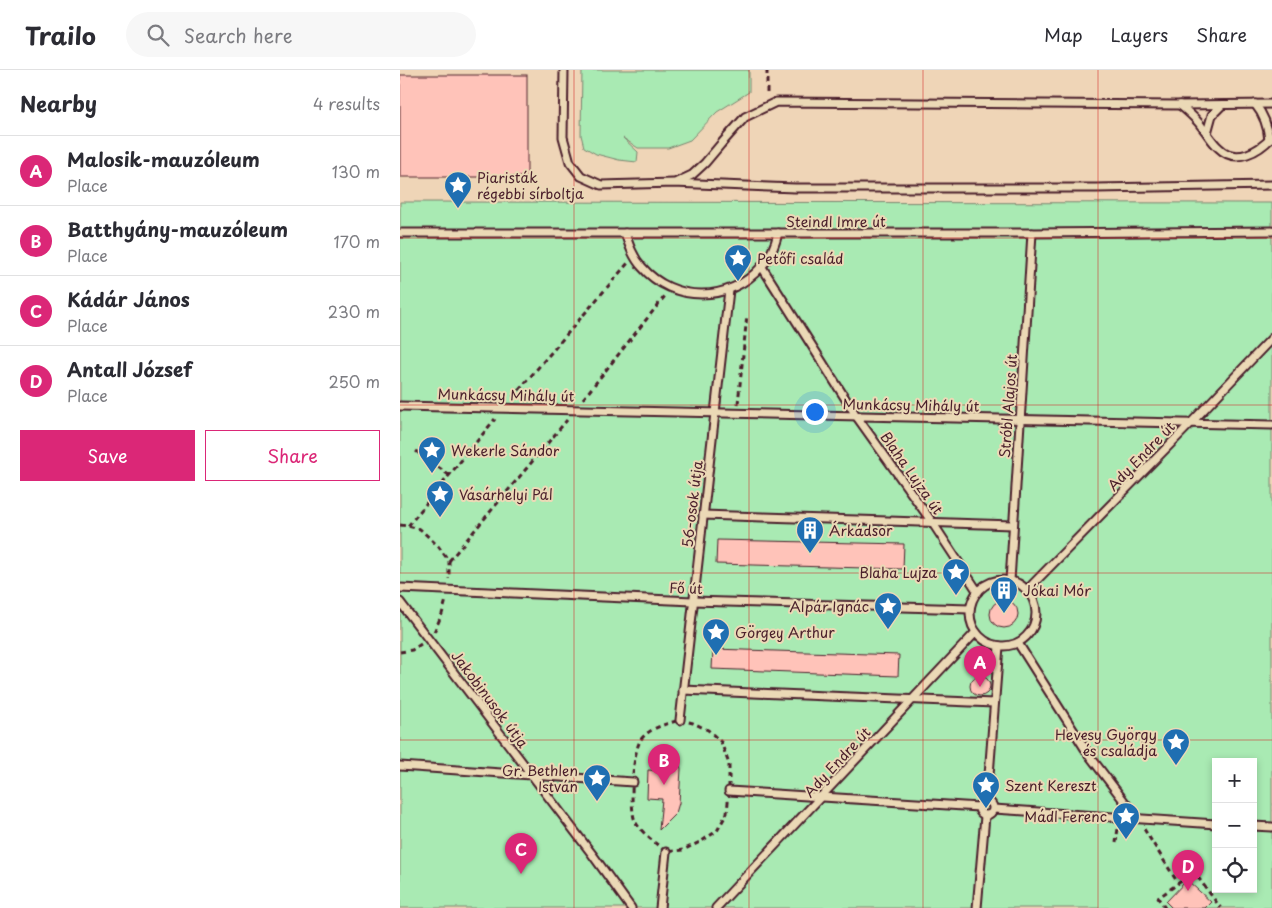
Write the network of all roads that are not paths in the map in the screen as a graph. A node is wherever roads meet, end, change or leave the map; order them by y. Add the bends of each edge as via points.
1 (564, 70) edge
2 (1254, 104) junction
3 (1272, 104) edge
4 (1180, 105) junction
5 (1222, 105) junction
6 (1207, 133) junction
7 (1270, 138) edge
8 (674, 183) junction
9 (1272, 185) edge
10 (1272, 231) edge
11 (400, 233) edge
12 (625, 233) junction
13 (778, 233) junction
14 (1032, 233) junction
15 (762, 267) junction
16 (728, 290) junction
17 (1272, 338) edge
18 (400, 406) edge
19 (715, 413) junction
20 (857, 417) junction
21 (1020, 420) junction
22 (1190, 424) junction
23 (1272, 426) edge
24 (703, 515) junction
25 (932, 522) junction
26 (1013, 525) junction
27 (1010, 581) junction
28 (400, 588) edge
29 (1027, 590) junction
30 (978, 592) junction
31 (693, 601) junction
32 (400, 602) edge
33 (970, 609) junction
34 (976, 632) junction
35 (1018, 643) junction
36 (999, 646) junction
37 (683, 690) junction
38 (911, 700) junction
39 (994, 704) junction
40 (680, 720) road end
41 (400, 766) edge
42 (532, 776) junction
43 (633, 782) road end
44 (729, 791) road end
45 (820, 797) junction
46 (987, 801) junction
47 (979, 807) junction
48 (994, 809) junction
49 (986, 816) junction
50 (1137, 818) junction
51 (1212, 824) edge
52 (1257, 826) edge
53 (1272, 827) edge
54 (666, 852) road end
55 (631, 908) edge
56 (660, 908) edge
57 (716, 908) edge
58 (977, 908) edge

1 - 8 lane via 563,137 570,162 581,176 601,185
2 - 3 lane
2 - 5 lane
2 - 7 lane via 1262,112
4 - 5 lane
4 - 6 lane
4 - 8 lane via 776,102 746,117 692,176
5 - 6 lane via 1212,115
6 - 7 lane via 1220,150 1233,156 1253,153
8 - 9 lane via 795,188
10 - 14 lane, Steindl Imre út
11 - 12 lane, Steindl Imre út
12 - 13 lane, Steindl Imre út
12 - 16 lane via 634,256 660,283 688,293 706,295
13 - 14 lane, Steindl Imre út
13 - 15 lane
14 - 21 lane, Stróbl Alajos út
15 - 16 lane
15 - 20 lane, Blaha Lujza út
16 - 19 lane, 56-osok útja
17 - 22 lane, Ady Endre út
18 - 19 lane, Munkácsy Mihály út
19 - 20 lane, Munkácsy Mihály út
19 - 24 lane, 56-osok útja
20 - 21 lane, Munkácsy Mihály út
20 - 25 lane, Blaha Lujza út
21 - 22 lane, Munkácsy Mihály út
21 - 26 lane, Stróbl Alajos út
22 - 23 lane, Munkácsy Mihály út
22 - 29 lane, Ady Endre út
24 - 25 lane
24 - 31 lane, 56-osok útja
25 - 26 lane
25 - 30 lane, Blaha Lujza út
26 - 27 lane, Stróbl Alajos út
27 - 29 lane
27 - 30 lane via 992,582
28 - 31 lane, Fő út
29 - 35 lane via 1035,605 1035,623 1032,631
30 - 33 lane
31 - 33 lane, Fő út
31 - 37 lane, 56-osok útja
32 - 42 lane, Jakobinusok útja
33 - 34 lane
34 - 36 lane via 990,644
34 - 38 lane, Ady Endre út
35 - 36 lane
35 - 50 lane via 1090,755
36 - 39 lane
37 - 38 lane
37 - 40 lane, 56-osok útja
38 - 39 lane
38 - 45 lane, Ady Endre út
39 - 46 lane
41 - 42 lane
42 - 43 lane
42 - 55 lane, Jakobinusok útja
44 - 45 lane
45 - 47 lane
45 - 57 lane, Ady Endre út
46 - 47 lane
46 - 48 lane
47 - 49 lane via 981,814
48 - 49 lane
48 - 50 lane
49 - 58 lane
50 - 51 lane
52 - 53 lane
54 - 56 lane

